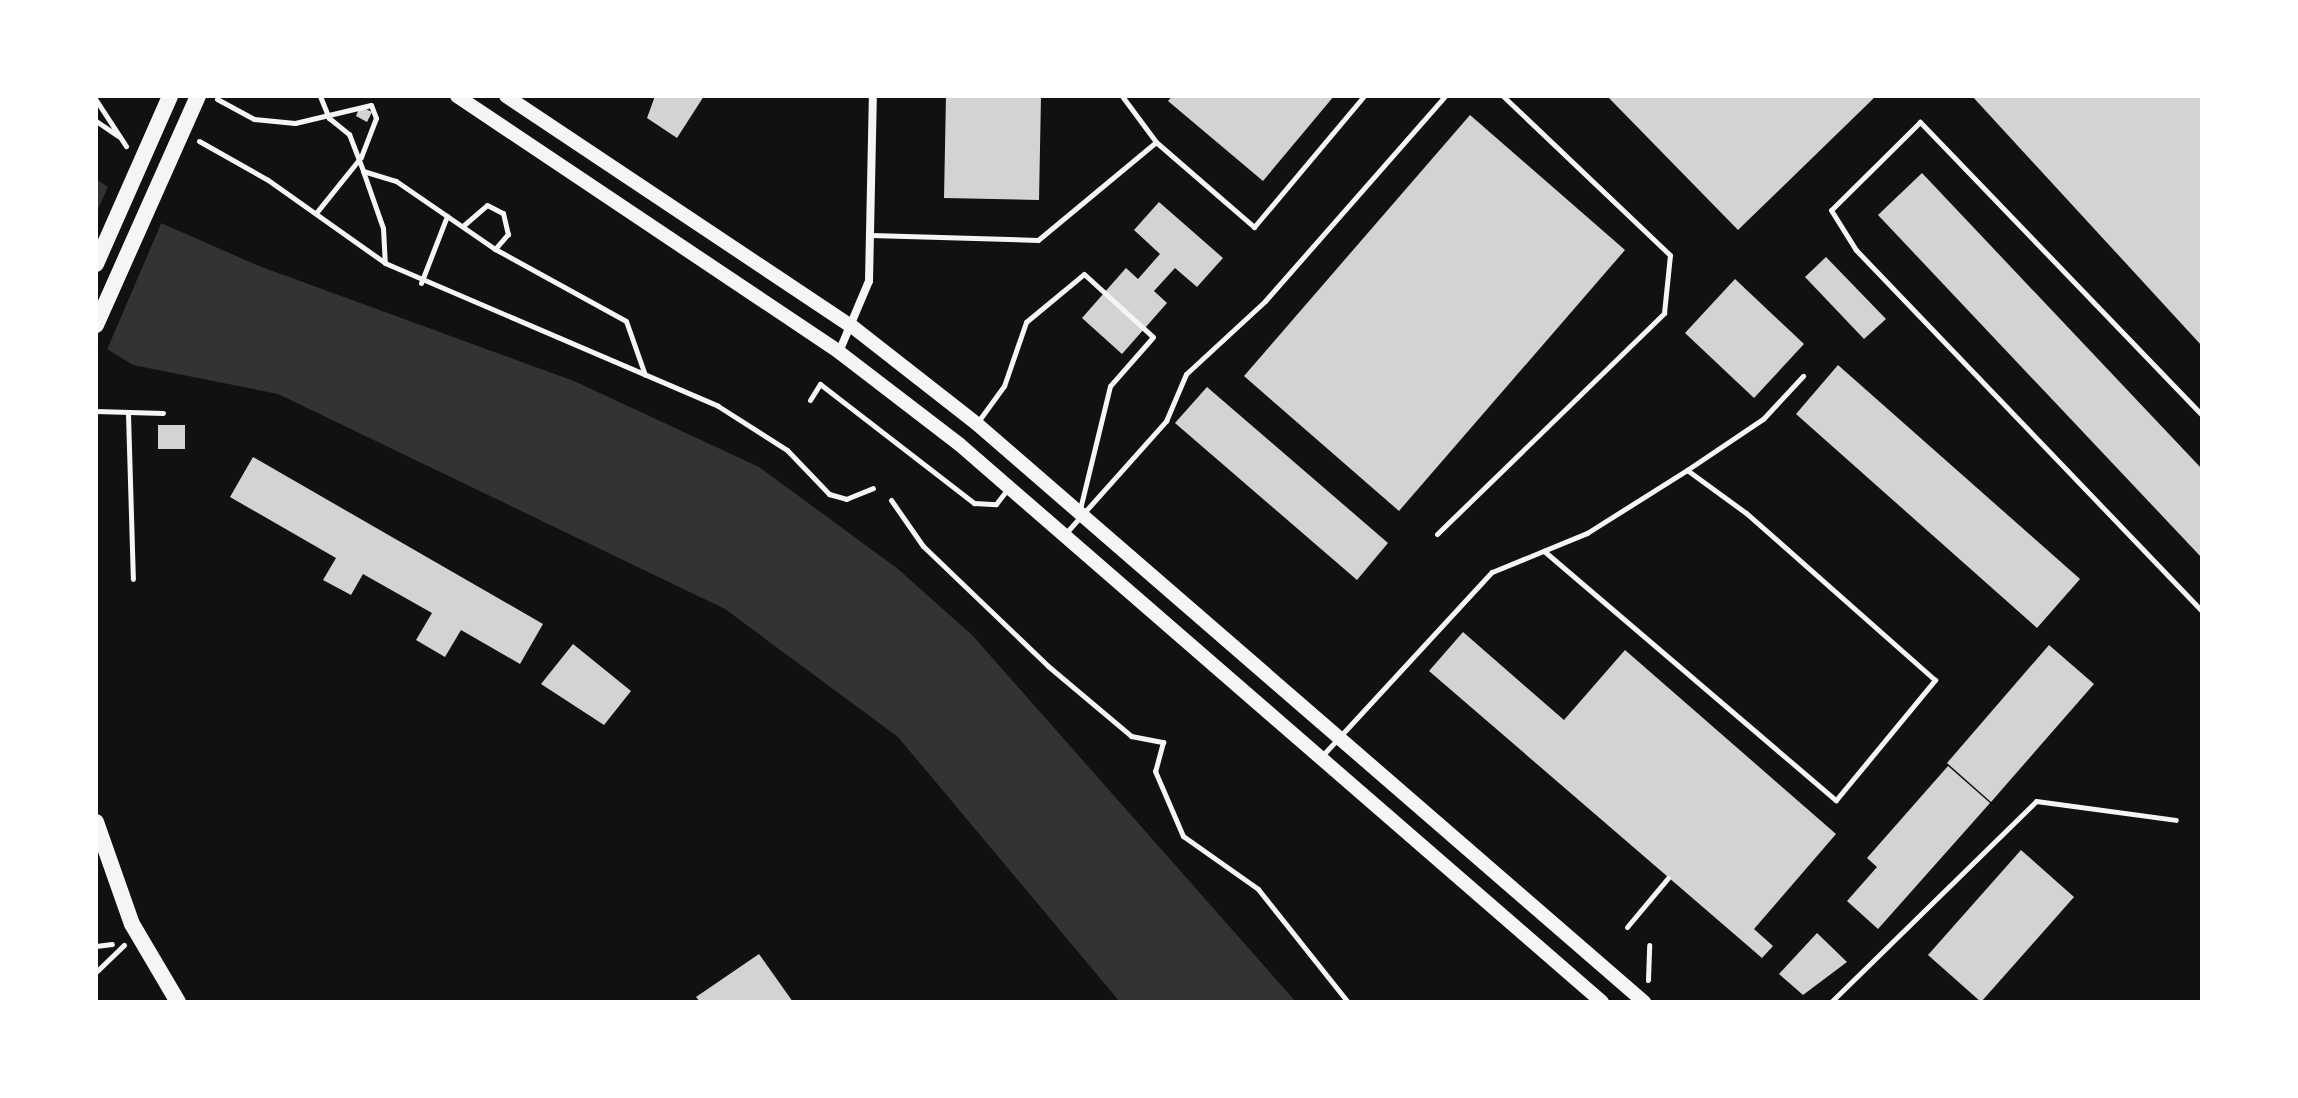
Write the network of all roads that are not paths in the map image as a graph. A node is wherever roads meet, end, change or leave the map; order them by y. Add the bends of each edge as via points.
1 (170, 96) edge
2 (457, 96) edge
3 (506, 96) edge
4 (873, 96) edge
5 (1122, 96) edge
6 (1364, 96) edge
7 (1445, 96) edge
8 (1503, 96) edge
9 (206, 97) edge
10 (1156, 142) junction
11 (871, 235) junction
12 (96, 264) edge
13 (96, 325) edge
14 (853, 327) junction
15 (839, 352) junction
16 (1803, 376) dead end
17 (810, 400) dead end
18 (96, 411) edge
19 (163, 413) dead end
20 (128, 414) junction
21 (2202, 415) edge
22 (977, 424) junction
23 (1687, 470) junction
24 (1008, 488) junction
25 (1082, 512) junction
26 (1437, 534) dead end
27 (1063, 536) junction
28 (1544, 551) junction
29 (133, 579) dead end
30 (2202, 611) edge
31 (1341, 736) junction
32 (1321, 757) junction
33 (2176, 820) dead end
34 (96, 822) edge
35 (178, 1002) edge
36 (1602, 1002) edge
37 (1644, 1002) edge
38 (1831, 1002) edge

1 - 12 main road
2 - 15 street
3 - 14 street
4 - 11 street
5 - 10 lane
6 - 10 lane via 1254,227
7 - 25 lane via 1265,301 1186,374 1166,421
8 - 26 lane via 1670,255 1664,313
9 - 13 main road via 153,194
10 - 11 lane via 1038,240
11 - 14 street via 869,281
14 - 15 street
14 - 22 street
15 - 24 street
16 - 23 lane via 1763,419
17 - 24 lane via 820,384 974,503 996,504
18 - 20 lane
19 - 20 lane
20 - 29 lane
21 - 30 lane via 1920,122 1831,210 1856,250
22 - 25 street
22 - 25 lane via 1004,386 1026,322 1084,274 1153,337 1110,386
23 - 28 lane
23 - 28 lane via 1746,513 1935,680 1836,800
24 - 27 street
25 - 27 lane
25 - 31 street
27 - 32 street
28 - 31 lane via 1492,572
31 - 32 lane
31 - 37 street
32 - 36 street
33 - 38 lane via 2036,801
34 - 35 main road via 137,935

